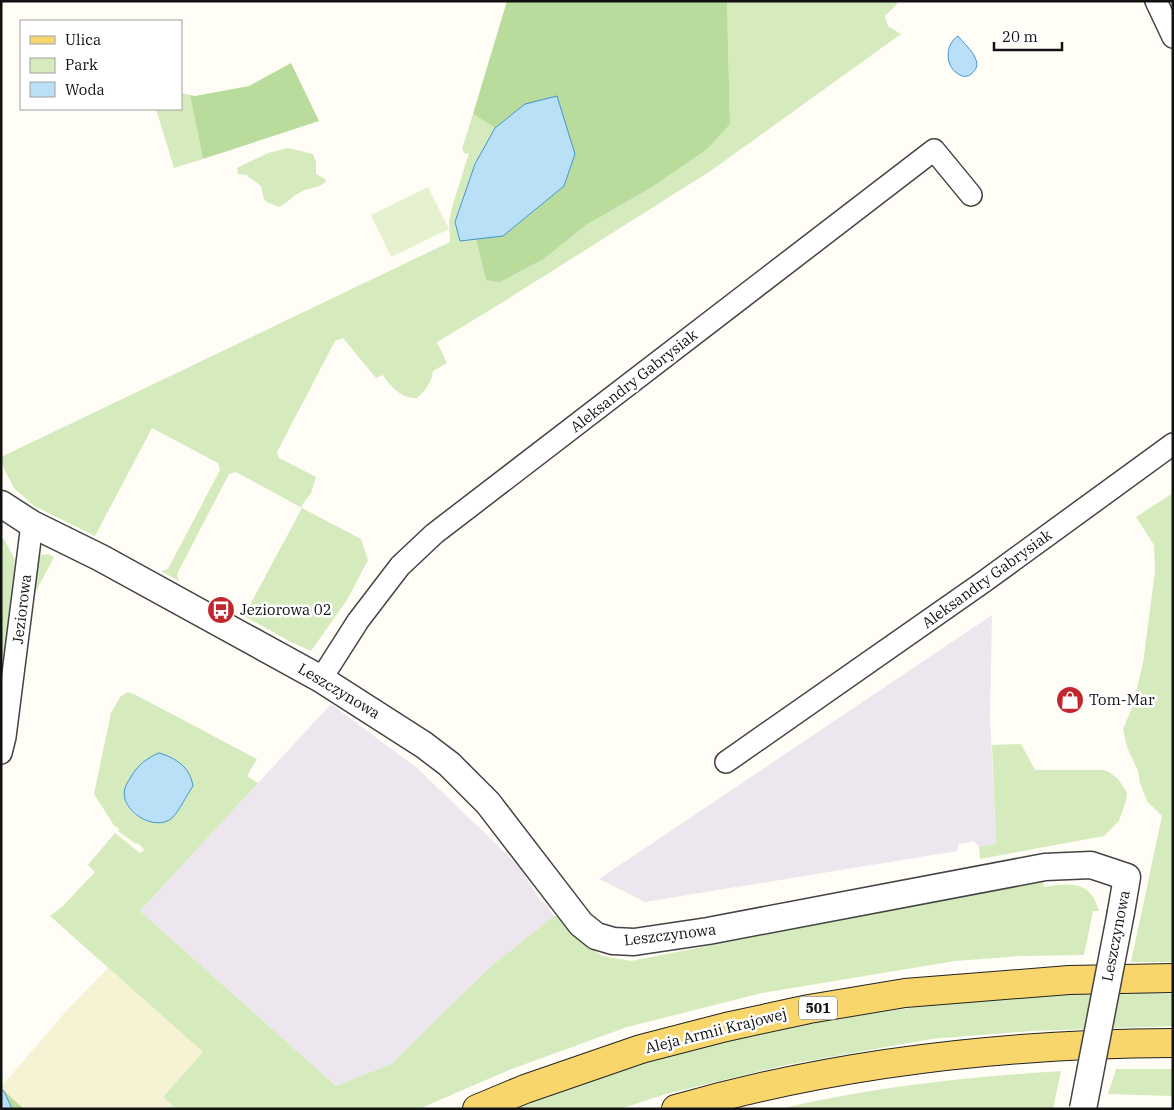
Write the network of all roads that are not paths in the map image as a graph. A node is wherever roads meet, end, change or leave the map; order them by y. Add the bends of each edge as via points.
1 (1156, 1) edge
2 (1173, 37) edge
3 (970, 195) dead end
4 (1173, 444) edge
5 (1, 504) edge
6 (32, 524) junction
7 (322, 679) junction
8 (1, 753) edge
9 (726, 762) dead end
10 (1173, 978) edge
11 (1173, 1043) edge
12 (478, 1109) edge
13 (676, 1109) edge
14 (1083, 1109) edge

1 - 2 street
3 - 7 street, Aleksandry Gabrysiak via 934,150 434,534 400,566 358,621
4 - 9 street, Aleksandry Gabrysiak via 982,584
5 - 6 street, Leszczynowa
6 - 7 street, Leszczynowa via 101,558
6 - 8 street, Jeziorowa
7 - 14 street, Leszczynowa, bridge via 449,764 488,803 581,924 596,936 613,941 634,942 708,931 1044,867 1091,865 1127,877
10 - 12 main road, Aleja Armii Krajowej / 501 via 1069,980 905,993 809,1009 641,1049 525,1089
11 - 13 main road via 1039,1047 906,1060 787,1081

